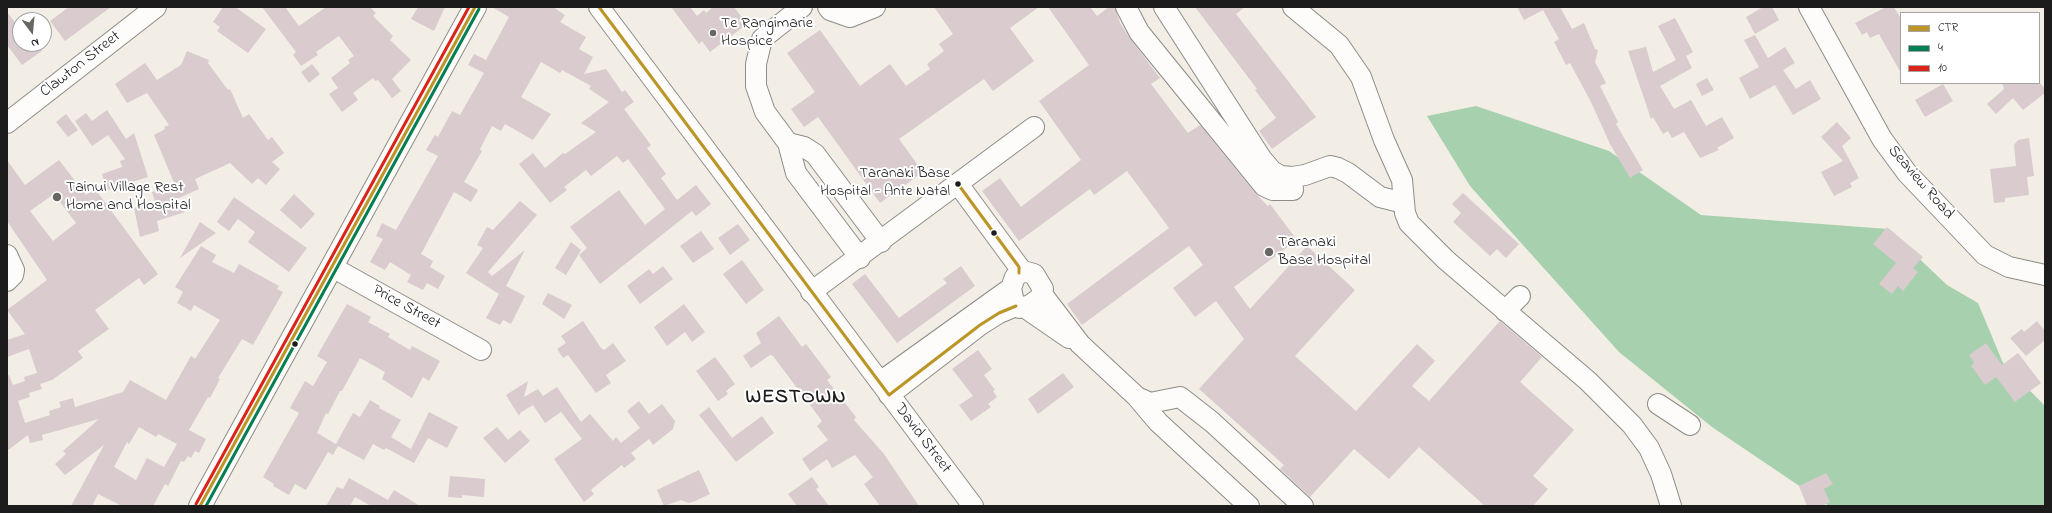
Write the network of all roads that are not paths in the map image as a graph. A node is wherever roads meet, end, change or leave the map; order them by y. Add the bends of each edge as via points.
1 (156, 7) edge
2 (475, 7) edge
3 (599, 7) edge
4 (802, 7) edge
5 (828, 7) edge
6 (875, 7) edge
7 (1126, 7) edge
8 (1164, 7) edge
9 (1293, 7) edge
10 (1809, 7) edge
11 (7, 123) edge
12 (1034, 128) dead end
13 (788, 143) junction
14 (1292, 177) junction
15 (958, 184) junction
16 (1404, 203) junction
17 (881, 242) junction
18 (7, 255) edge
19 (860, 258) junction
20 (332, 267) junction
21 (2045, 275) edge
22 (7, 281) edge
23 (811, 292) junction
24 (1017, 294) junction
25 (1042, 294) junction
26 (1520, 296) dead end
27 (1505, 311) junction
28 (1080, 344) junction
29 (481, 350) dead end
30 (885, 388) junction
31 (1137, 397) junction
32 (1658, 404) dead end
33 (1690, 425) dead end
34 (1665, 503) edge
35 (200, 506) edge
36 (973, 506) edge
37 (1249, 506) edge
38 (1302, 506) edge

1 - 11 street, Clawton Street
2 - 20 main road
3 - 23 street, David Street
4 - 13 street via 762,39 756,64 756,86 765,112
5 - 6 street via 850,17
7 - 14 street via 1139,32 1264,186 1273,190 1293,190
8 - 14 street via 1261,158 1272,171 1281,176
9 - 16 street via 1339,45 1361,77 1402,180
10 - 21 street, Seaview Road via 1882,139 1907,172 1985,255 2009,267
12 - 15 street
13 - 17 street via 804,147 815,154
13 - 19 street via 796,173
14 - 16 street via 1330,166 1348,173 1380,197
15 - 17 street
15 - 24 street via 1019,267
16 - 27 street via 1410,223 1446,260
17 - 19 street
18 - 22 street via 14,270
19 - 23 street
20 - 29 street, Price Street
20 - 35 main road
23 - 30 street, David Street
24 - 25 street via 1035,302
24 - 25 street via 1028,271 1040,282
24 - 28 street via 1057,330
24 - 30 street via 999,313
25 - 28 street
26 - 27 street
27 - 34 street via 1588,381 1632,426 1649,448 1661,474
28 - 31 street
30 - 36 street, David Street
31 - 37 street via 1158,422
31 - 38 street via 1150,403 1180,397 1212,422
32 - 33 street

